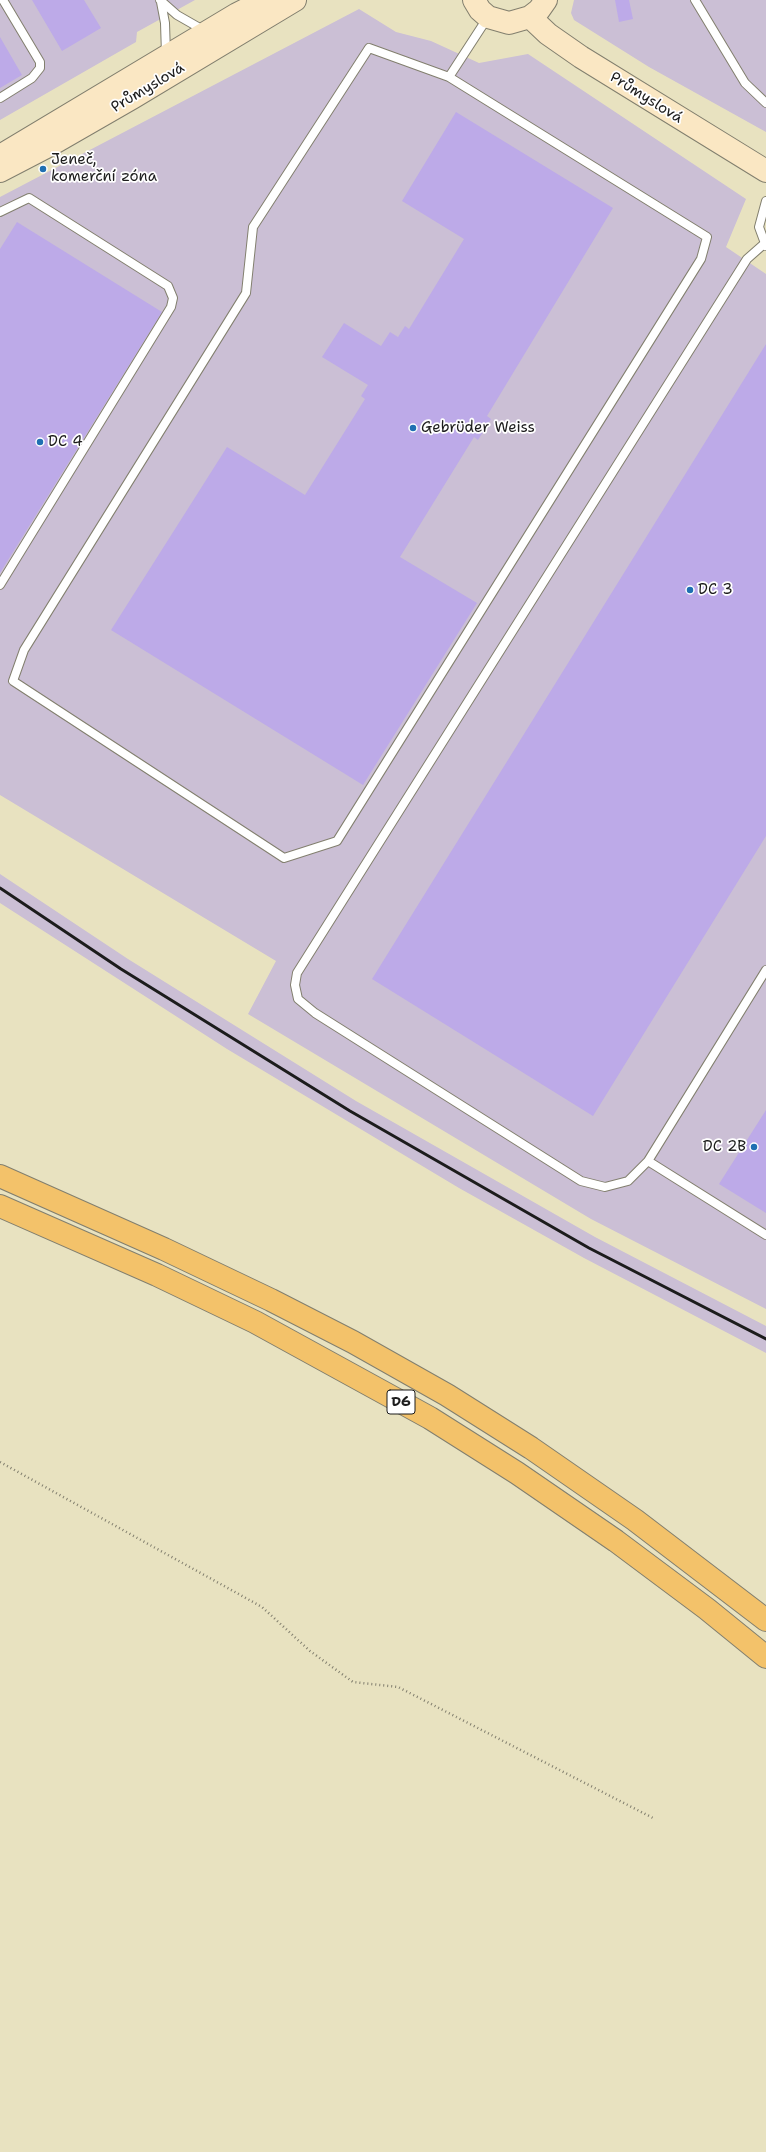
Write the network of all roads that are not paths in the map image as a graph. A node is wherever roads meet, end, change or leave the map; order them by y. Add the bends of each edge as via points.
1 (3, 0) edge
2 (265, 0) edge
3 (295, 0) edge
4 (474, 0) edge
5 (546, 0) edge
6 (695, 0) edge
7 (160, 1) edge
8 (488, 17) junction
9 (530, 17) junction
10 (208, 32) junction
11 (166, 57) junction
12 (449, 77) junction
13 (0, 98) edge
14 (766, 103) edge
15 (0, 156) edge
16 (766, 171) edge
17 (0, 172) edge
18 (766, 201) edge
19 (0, 212) edge
20 (765, 245) edge
21 (0, 586) edge
22 (766, 970) edge
23 (648, 1161) junction
24 (0, 1176) edge
25 (0, 1206) edge
26 (766, 1235) edge
27 (766, 1620) edge
28 (766, 1657) edge

1 - 13 lane via 40,62 40,68 32,78
2 - 10 main road, Průmyslová
3 - 17 main road, Průmyslová via 119,105
4 - 8 main road
5 - 9 main road
6 - 14 lane via 745,83
7 - 10 lane via 177,15
7 - 11 lane
8 - 9 main road via 509,23
8 - 12 lane
9 - 16 main road, Průmyslová via 548,34 581,57
10 - 11 main road, Průmyslová
11 - 15 main road, Průmyslová
12 - 12 lane via 707,238 701,259 337,841 284,858 13,681 24,650 246,294 253,227 369,48
18 - 20 lane via 759,227
19 - 21 lane via 29,198 168,286 173,298 171,307
20 - 23 lane via 747,259 297,973 295,985 298,998 315,1013 582,1181 605,1187 628,1181
22 - 23 lane
23 - 26 lane
24 - 27 highway, D6 via 164,1248 271,1300 447,1395 531,1448 635,1520
25 - 28 highway, D6 via 255,1322 430,1418 517,1473 616,1541

